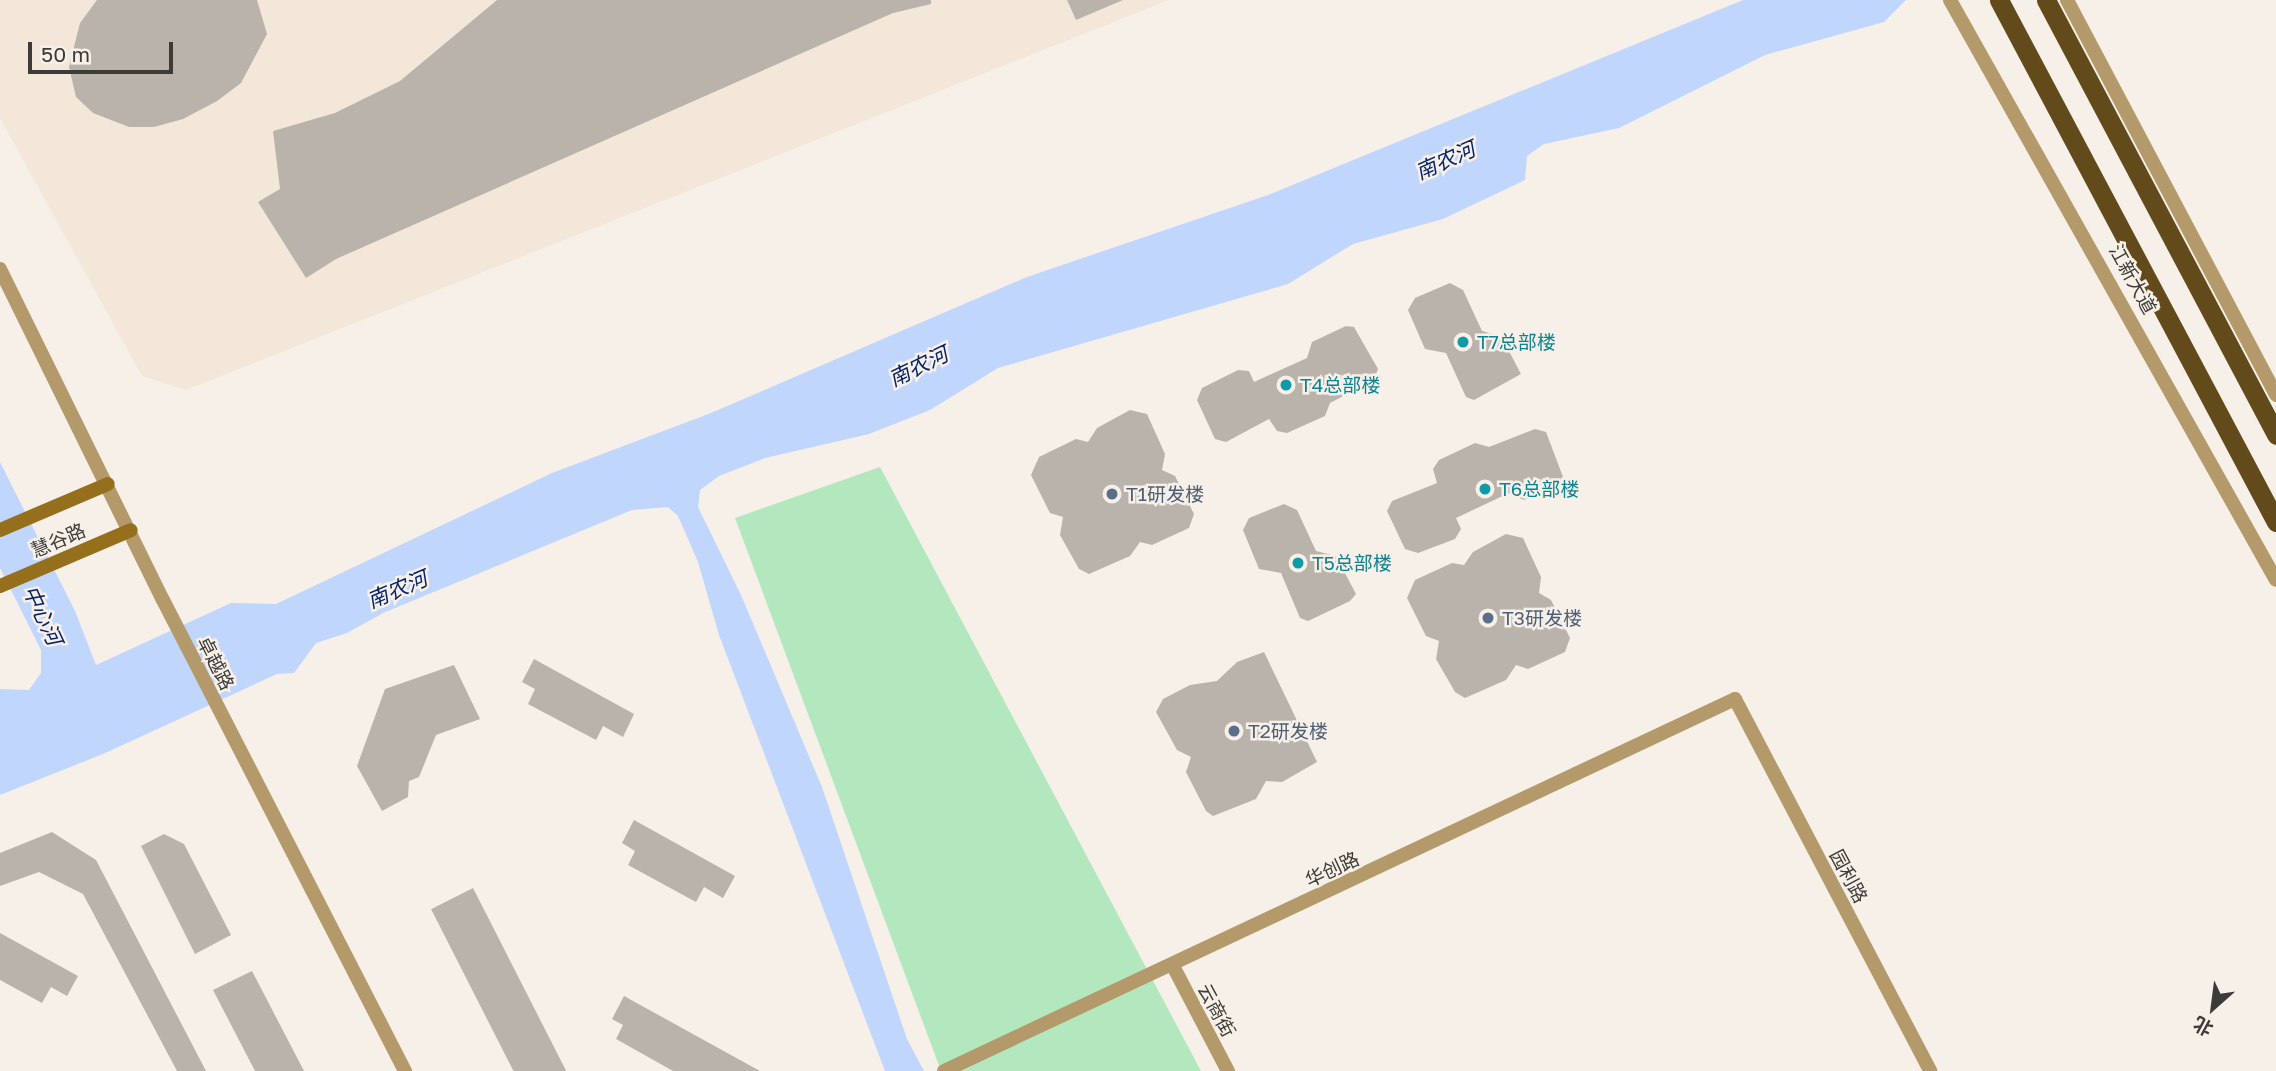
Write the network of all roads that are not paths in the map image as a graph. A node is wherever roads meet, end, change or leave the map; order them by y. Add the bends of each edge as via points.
1 (1950, 0) edge
2 (1999, 0) edge
3 (2046, 0) edge
4 (2067, 0) edge
5 (0, 269) edge
6 (2276, 396) edge
7 (2276, 435) edge
8 (108, 484) junction
9 (2276, 522) edge
10 (0, 530) edge
11 (131, 530) junction
12 (2276, 580) edge
13 (0, 586) edge
14 (1735, 699) joint
15 (1172, 966) junction
16 (405, 1071) edge
17 (944, 1071) edge
18 (1228, 1071) edge
19 (1930, 1071) edge

1 - 12 street, 江新大道
2 - 9 highway, 江新大道
3 - 7 highway
4 - 6 street
5 - 8 street, 卓越路
8 - 10 main road, 慧谷路
8 - 11 street, 卓越路
11 - 13 main road, 慧谷路
11 - 16 street, 卓越路
14 - 15 street, 华创路
14 - 19 street, 园利路
15 - 17 street, 华创路
15 - 18 street, 云商街

